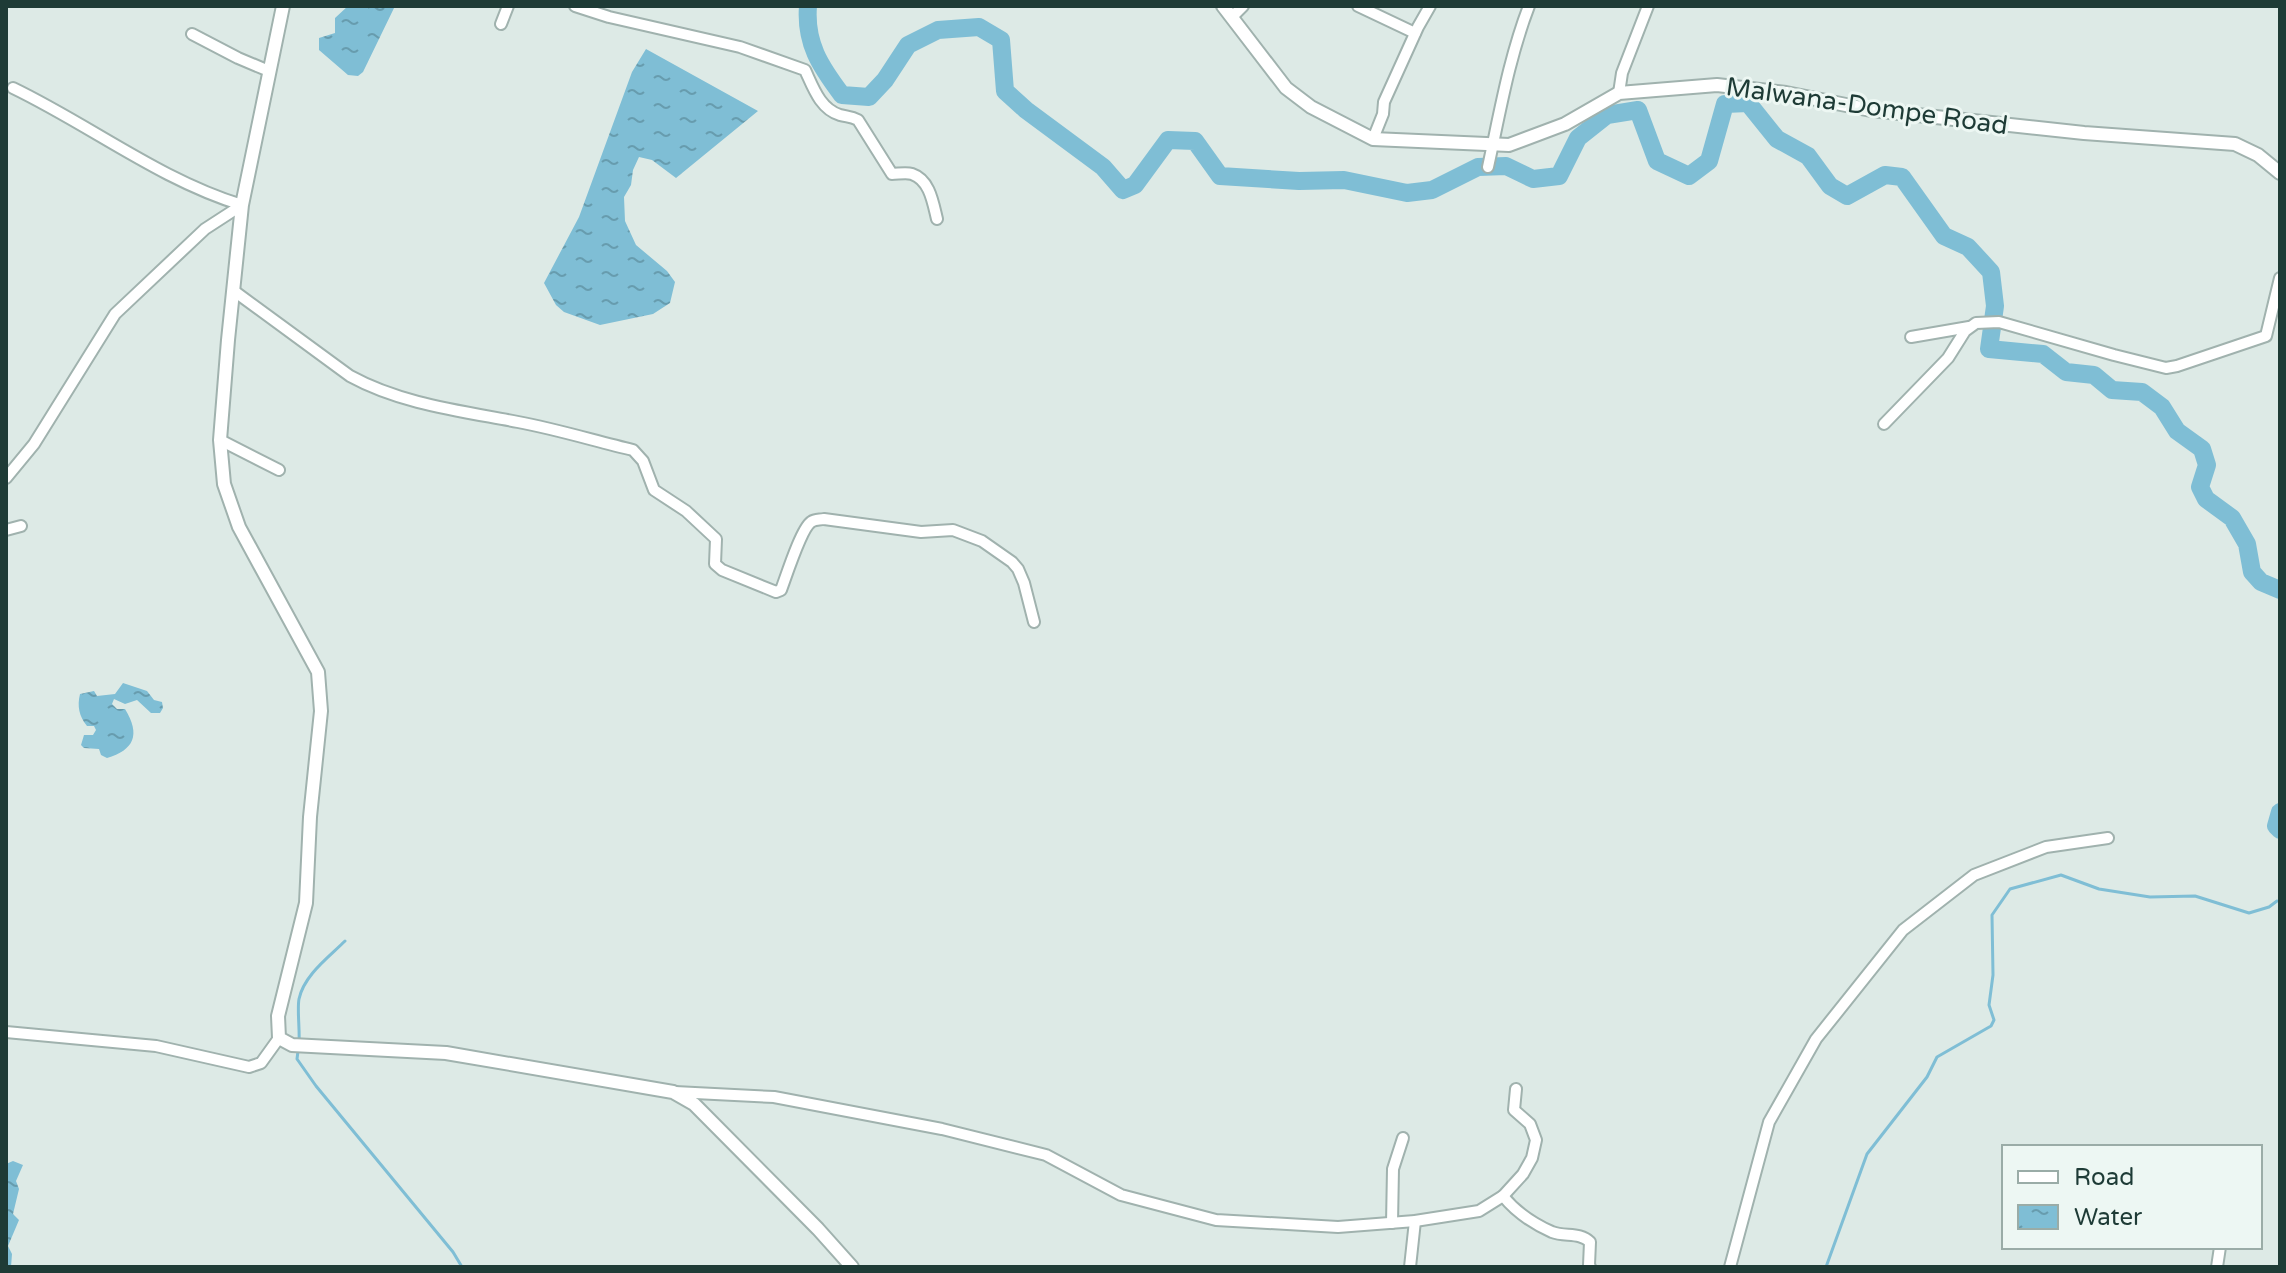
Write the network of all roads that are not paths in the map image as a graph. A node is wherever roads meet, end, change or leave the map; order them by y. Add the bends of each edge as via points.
1 (283, 6) edge
2 (508, 6) edge
3 (575, 6) edge
4 (1223, 6) edge
5 (1243, 6) edge
6 (1358, 6) edge
7 (1430, 6) edge
8 (1529, 6) edge
9 (1648, 6) edge
10 (1232, 17) junction
11 (501, 24) dead end
12 (1415, 33) junction
13 (192, 34) dead end
14 (269, 71) junction
15 (13, 88) dead end
16 (1619, 93) junction
17 (1373, 139) junction
18 (1493, 144) junction
19 (1488, 167) dead end
20 (2280, 173) edge
21 (242, 205) junction
22 (937, 219) dead end
23 (2280, 278) edge
24 (234, 291) junction
25 (1971, 327) junction
26 (1911, 337) dead end
27 (1884, 424) dead end
28 (220, 440) junction
29 (279, 470) dead end
30 (6, 477) edge
31 (21, 526) dead end
32 (6, 530) edge
33 (1034, 622) dead end
34 (2108, 838) dead end
35 (6, 1032) edge
36 (279, 1038) junction
37 (1516, 1089) dead end
38 (673, 1092) junction
39 (1403, 1138) dead end
40 (1503, 1196) junction
41 (1415, 1221) junction
42 (1392, 1223) junction
43 (852, 1267) edge
44 (1410, 1267) edge
45 (1590, 1267) edge
46 (1730, 1267) edge

1 - 14 street
2 - 11 street
3 - 22 street via 740,47 805,70 824,105 858,120 892,174 909,172 921,178
4 - 10 street, Malwana-Dompe Road
5 - 10 street
6 - 12 street
7 - 12 street
8 - 18 street via 1506,78
9 - 16 street
10 - 17 street, Malwana-Dompe Road via 1286,88
12 - 17 street
13 - 14 street
14 - 21 street
15 - 21 street via 123,151
16 - 18 street, Malwana-Dompe Road via 1565,124 1509,145
16 - 20 street, Malwana-Dompe Road via 1717,85 1871,110 2235,144
17 - 18 street, Malwana-Dompe Road
18 - 19 street
21 - 24 street
21 - 30 street via 205,229 115,314 34,444
23 - 25 street via 2266,336 2166,368 1999,322
24 - 28 street
24 - 33 street via 369,387 633,450 654,490 716,539 715,564 722,570 781,590 814,520 921,532 953,530 982,541 1012,562 1024,583
25 - 26 street
25 - 27 street
28 - 29 street
28 - 36 street via 224,484 239,527 318,672 321,711 306,903 278,1016
31 - 32 street
34 - 46 street via 2046,847 1974,875 1903,930 1816,1039 1769,1122
35 - 36 street via 156,1046 249,1067 261,1063
36 - 38 street via 308,1047 446,1053
37 - 40 street via 1514,1110 1530,1124 1536,1140 1523,1174
38 - 42 street via 774,1097 942,1129 1046,1155 1121,1195 1216,1220 1338,1227
38 - 43 street via 694,1104
39 - 42 street via 1393,1169
40 - 41 street via 1479,1211
40 - 45 street via 1554,1233 1584,1236 1590,1242
41 - 42 street
41 - 44 street

